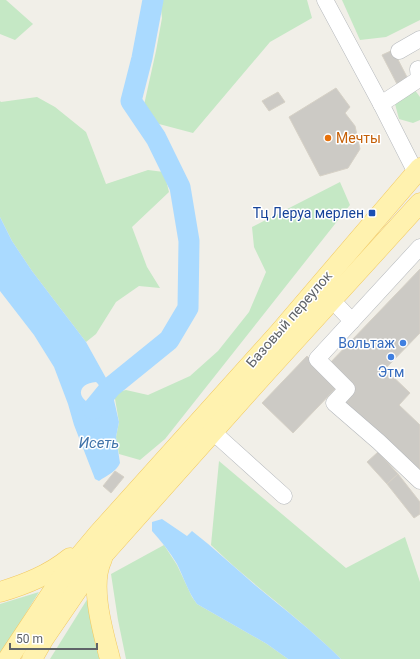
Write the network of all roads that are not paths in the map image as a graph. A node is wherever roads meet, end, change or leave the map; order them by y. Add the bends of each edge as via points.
1 (325, 0) edge
2 (420, 39) edge
3 (399, 51) dead end
4 (419, 76) edge
5 (381, 104) junction
6 (419, 172) edge
7 (420, 203) edge
8 (420, 247) edge
9 (332, 300) junction
10 (352, 321) junction
11 (212, 432) junction
12 (162, 475) junction
13 (420, 481) edge
14 (284, 496) dead end
15 (99, 533) junction
16 (107, 551) junction
17 (0, 592) edge
18 (8, 659) edge
19 (32, 659) edge
20 (110, 659) edge

1 - 5 street
2 - 3 street
4 - 5 street
5 - 6 street
6 - 12 main road, Базовый переулок via 278,334
7 - 9 main road, Базовый переулок
8 - 10 street
9 - 10 street
9 - 11 main road, Базовый переулок
10 - 13 street via 317,359 347,388 334,403
11 - 12 main road, Базовый переулок
11 - 14 street
12 - 15 main road
12 - 16 main road
15 - 17 main road via 48,574
15 - 18 main road via 63,576
16 - 19 main road via 74,593
16 - 20 main road via 97,573 96,584

